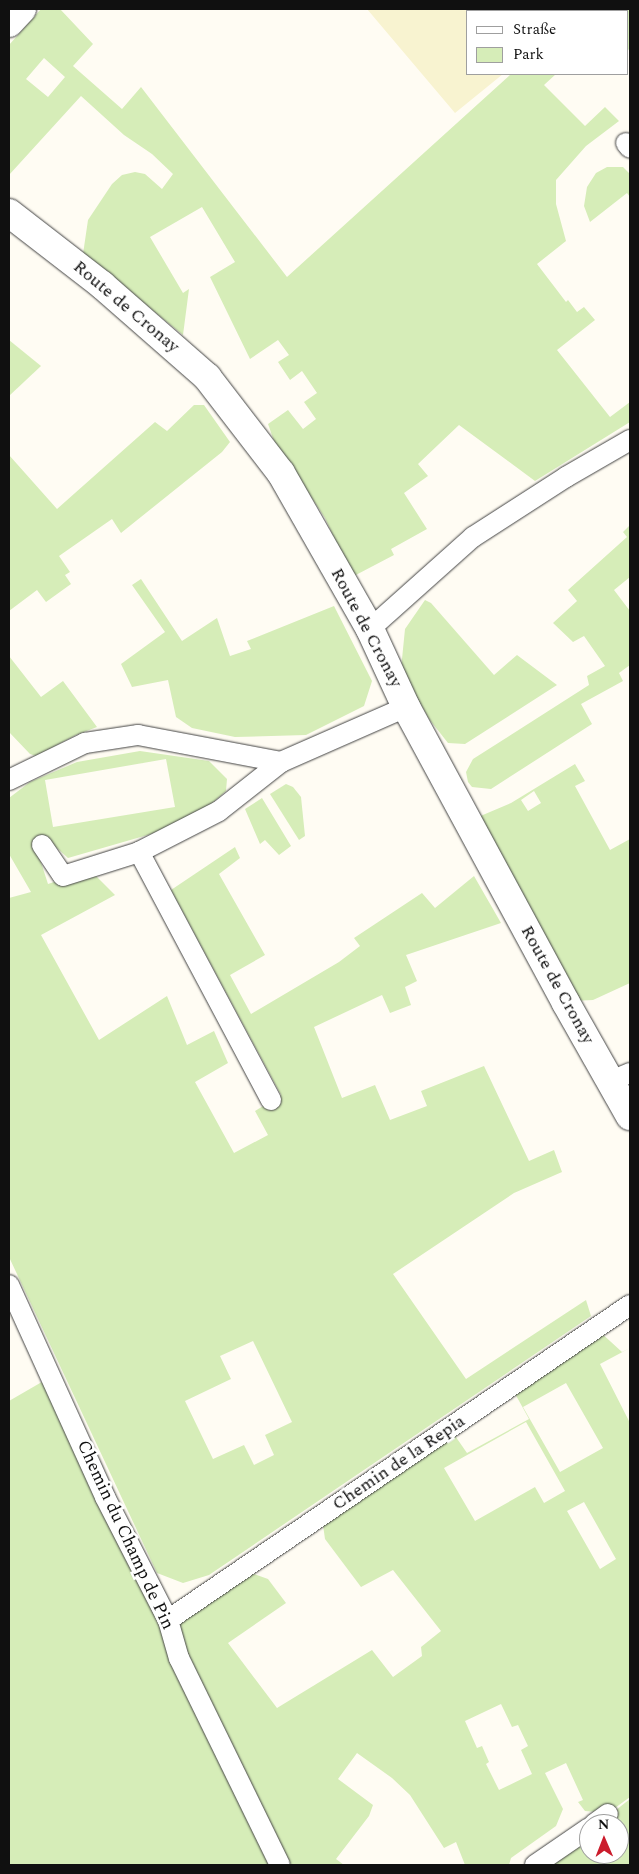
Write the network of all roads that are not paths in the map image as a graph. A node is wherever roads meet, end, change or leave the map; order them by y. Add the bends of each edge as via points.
1 (22, 9) edge
2 (9, 23) edge
3 (9, 213) edge
4 (630, 440) edge
5 (370, 629) junction
6 (406, 707) junction
7 (281, 762) junction
8 (9, 780) edge
9 (42, 844) dead end
10 (139, 852) junction
11 (621, 1077) edge
12 (271, 1100) dead end
13 (630, 1116) edge
14 (9, 1285) edge
15 (630, 1305) edge
16 (168, 1620) junction
17 (579, 1835) edge
18 (280, 1865) edge
19 (535, 1865) edge

1 - 2 street
3 - 5 street, Route de Cronay via 102,285 207,376 280,473
4 - 5 lane via 472,537
5 - 6 street, Route de Cronay
6 - 7 lane
6 - 11 street, Route de Cronay via 561,994
7 - 8 lane via 138,735 84,743
7 - 10 lane via 219,811
9 - 10 lane via 63,876
10 - 12 lane
11 - 13 street, Route de Cronay
14 - 16 lane, Chemin du Champ de Pin via 106,1497
15 - 16 lane, Chemin de la Repia
16 - 18 lane, Chemin du Champ de Pin via 179,1658
17 - 19 lane

